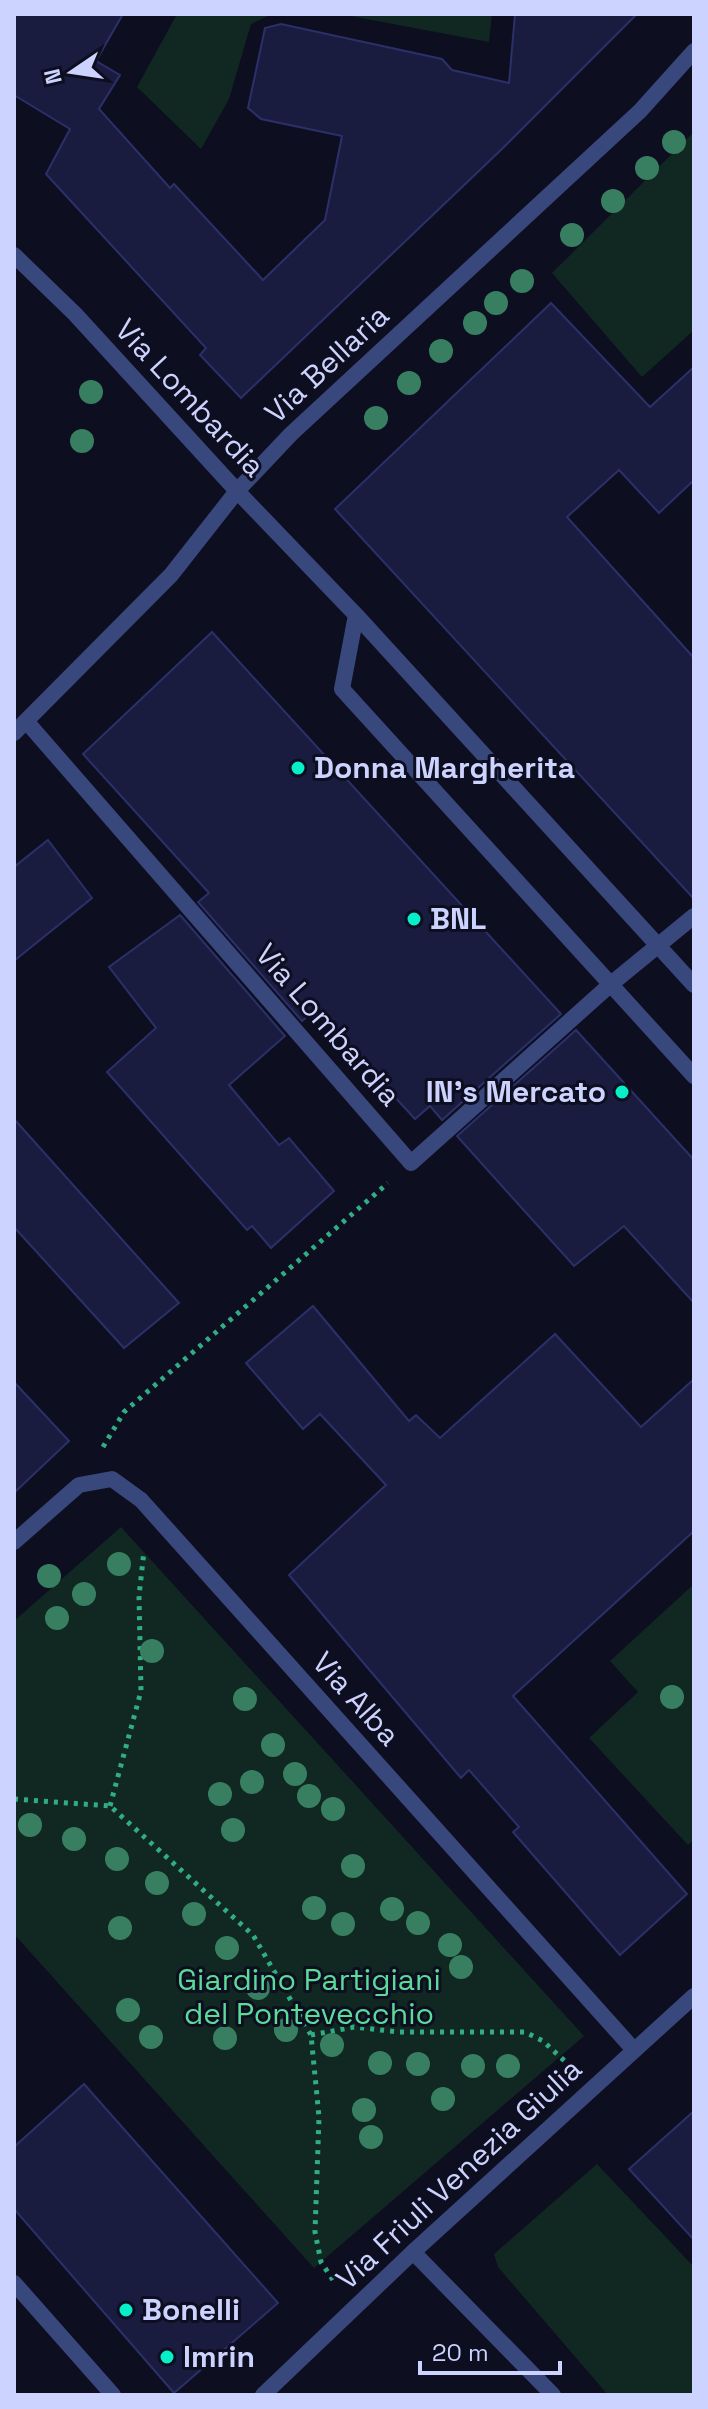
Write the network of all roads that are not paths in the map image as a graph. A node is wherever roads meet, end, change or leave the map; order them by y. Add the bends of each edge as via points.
1 (694, 51) edge
2 (14, 255) edge
3 (237, 491) junction
4 (356, 615) junction
5 (20, 727) edge
6 (694, 916) edge
7 (657, 945) junction
8 (611, 984) junction
9 (694, 985) edge
10 (694, 1076) edge
11 (14, 1542) edge
12 (694, 1996) edge
13 (634, 2050) junction
14 (413, 2252) junction
15 (14, 2283) edge
16 (113, 2395) edge
17 (263, 2395) edge
18 (553, 2395) edge

1 - 3 street, Via Bellaria via 640,111 291,434
2 - 3 street, Via Lombardia
3 - 4 street, Via Lombardia
3 - 5 street, Via Bellaria via 171,575
4 - 7 street, Via Lombardia
4 - 8 street via 342,689
5 - 8 street, Via Lombardia via 411,1163
6 - 7 street
7 - 8 street
7 - 9 street, Via Lombardia
8 - 10 street
11 - 13 street, Via Alba via 79,1485 112,1479 141,1500
12 - 13 street, Via Friuli Venezia Giulia
13 - 14 street, Via Friuli Venezia Giulia
14 - 17 street, Via Friuli Venezia Giulia
14 - 18 street
15 - 16 street

